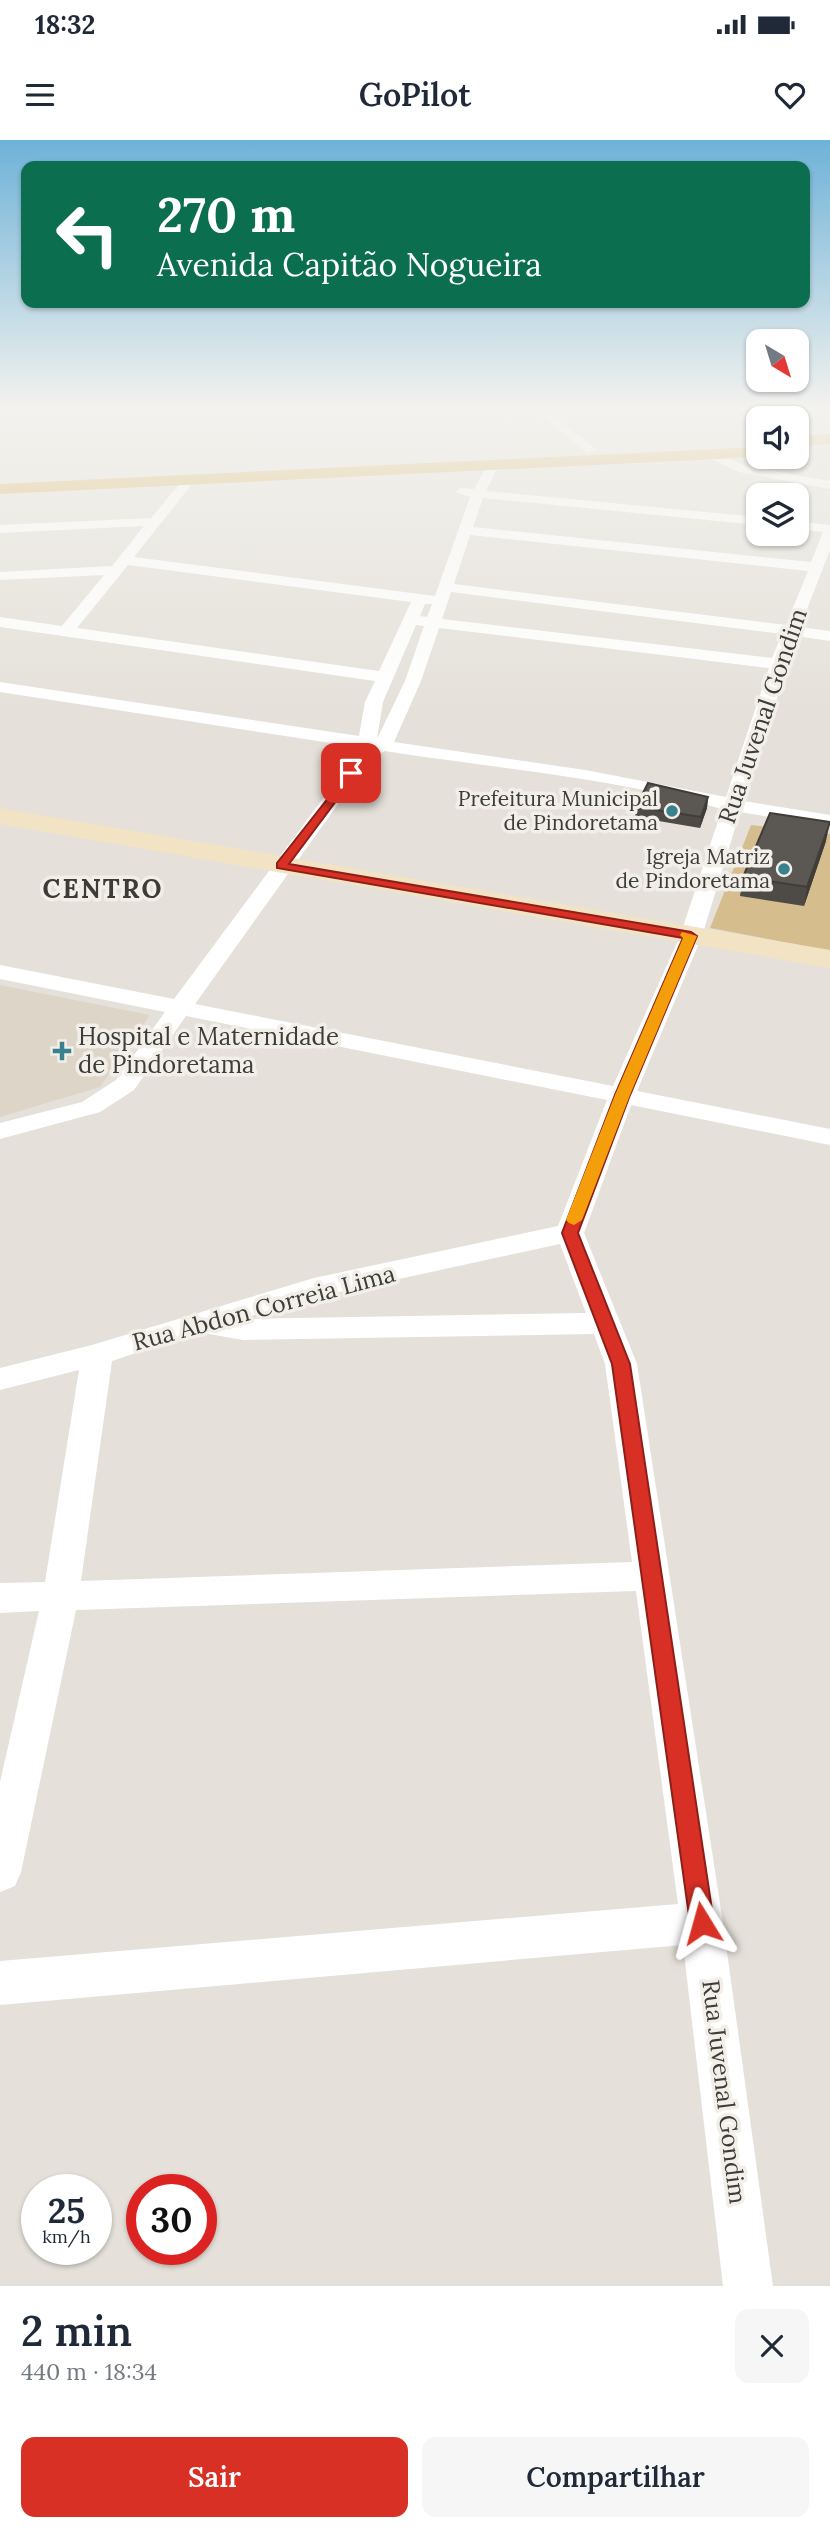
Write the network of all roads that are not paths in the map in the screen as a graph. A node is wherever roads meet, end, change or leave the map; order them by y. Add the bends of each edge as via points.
1 (165, 508) edge
2 (473, 508) edge
3 (629, 508) edge
4 (746, 520) edge
5 (152, 522) junction
6 (809, 527) edge
7 (0, 529) edge
8 (465, 530) junction
9 (830, 531) edge
10 (434, 560) dead end
11 (454, 560) junction
12 (120, 565) junction
13 (0, 576) edge
14 (818, 578) edge
15 (422, 592) junction
16 (443, 594) junction
17 (410, 620) junction
18 (0, 622) edge
19 (434, 622) junction
20 (66, 631) junction
21 (793, 632) junction
22 (830, 636) edge
23 (778, 664) junction
24 (385, 677) junction
25 (0, 687) edge
26 (372, 746) junction
27 (731, 805) junction
28 (0, 816) edge
29 (830, 821) edge
30 (281, 866) junction
31 (691, 936) junction
32 (830, 959) edge
33 (0, 972) edge
34 (180, 1008) junction
35 (622, 1095) junction
36 (0, 1131) edge
37 (830, 1137) edge
38 (570, 1233) junction
39 (196, 1322) junction
40 (607, 1323) junction
41 (97, 1355) junction
42 (0, 1379) edge
43 (654, 1576) junction
44 (61, 1596) junction
45 (0, 1598) edge
46 (0, 1872) edge
47 (702, 1923) junction
48 (0, 1983) edge
49 (748, 2286) edge

1 - 5 street
2 - 8 street
3 - 4 street
5 - 7 street
5 - 12 street
6 - 9 street, Rua Juvenal Gondim
8 - 11 street
8 - 14 street
9 - 14 street, Rua Juvenal Gondim
10 - 11 street
11 - 16 street
12 - 13 street
12 - 15 street
12 - 20 street
14 - 21 street, Rua Juvenal Gondim
15 - 16 street
15 - 17 street
16 - 19 street
16 - 21 street via 654,611
17 - 19 street
17 - 24 street
18 - 20 street
19 - 23 street
19 - 26 street via 413,681
20 - 24 street
21 - 22 street
21 - 23 street, Rua Juvenal Gondim
23 - 27 street, Rua Juvenal Gondim
24 - 26 street via 374,702
25 - 26 street
26 - 27 street via 671,791
26 - 30 street
27 - 29 street
27 - 31 street, Rua Juvenal Gondim
28 - 30 main road
30 - 31 main road
30 - 34 street
31 - 32 main road
31 - 35 street, Rua Juvenal Gondim
33 - 34 street
34 - 35 street
34 - 36 street via 142,1065 113,1096 91,1107
35 - 37 street
35 - 38 street, Rua Juvenal Gondim
38 - 39 street, Rua Abdon Correia Lima via 314,1288
38 - 40 street, Rua Juvenal Gondim
39 - 40 street via 243,1330
39 - 41 street, Rua Abdon Correia Lima
40 - 43 street, Rua Juvenal Gondim via 621,1364
41 - 42 street, Rua Abdon Correia Lima
41 - 44 street
43 - 44 street
43 - 47 street, Rua Juvenal Gondim
44 - 45 street
44 - 46 street
47 - 48 street
47 - 49 street, Rua Juvenal Gondim

